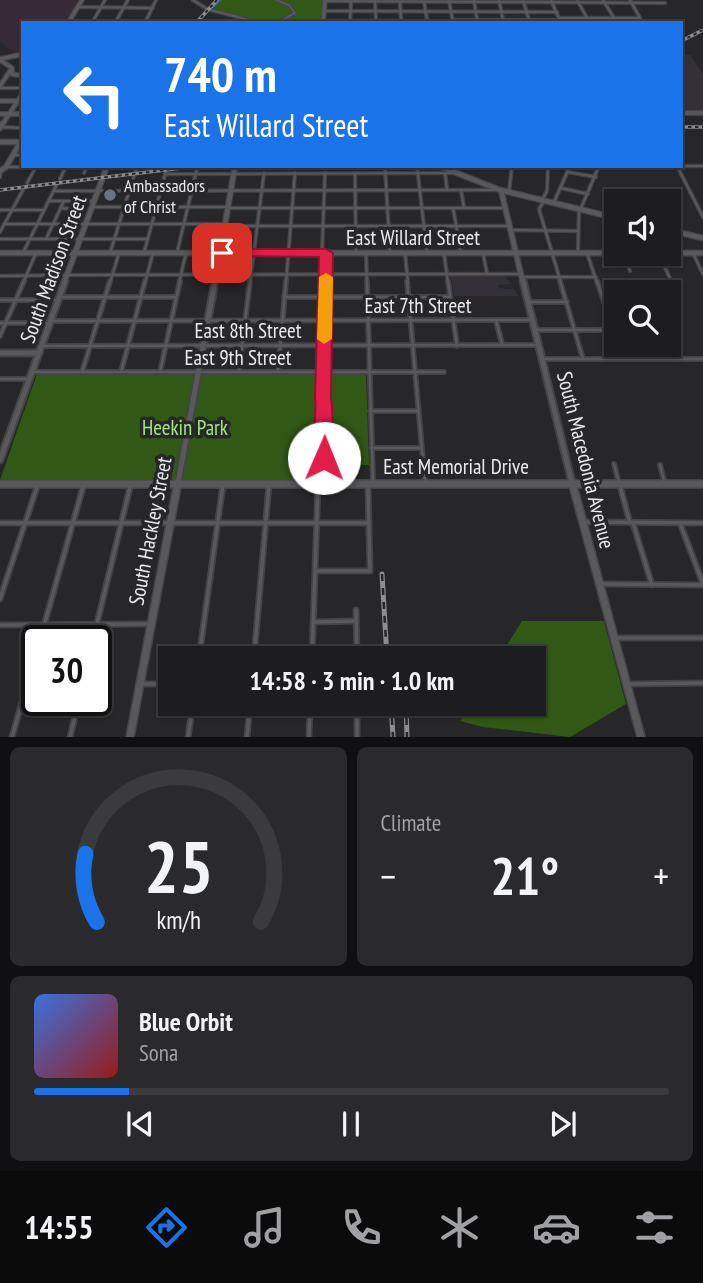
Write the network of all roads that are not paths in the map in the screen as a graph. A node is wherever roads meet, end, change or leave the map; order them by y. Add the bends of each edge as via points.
1 (82, 0) edge
2 (105, 0) edge
3 (128, 0) edge
4 (156, 0) edge
5 (192, 0) edge
6 (276, 0) edge
7 (325, 1) edge
8 (351, 1) edge
9 (375, 1) edge
10 (400, 1) edge
11 (424, 1) edge
12 (449, 1) edge
13 (474, 1) edge
14 (499, 1) edge
15 (523, 1) edge
16 (552, 1) edge
17 (578, 1) edge
18 (604, 1) edge
19 (631, 1) edge
20 (656, 1) edge
21 (666, 3) dead end
22 (78, 7) junction
23 (101, 7) junction
24 (124, 8) junction
25 (153, 8) junction
26 (324, 11) junction
27 (351, 11) junction
28 (376, 11) junction
29 (401, 11) junction
30 (426, 11) junction
31 (451, 12) junction
32 (477, 12) junction
33 (501, 12) junction
34 (527, 12) junction
35 (557, 12) junction
36 (587, 18) junction
37 (614, 18) junction
38 (427, 19) dead end
39 (477, 20) junction
40 (503, 20) junction
41 (530, 20) junction
42 (560, 20) edge
43 (69, 21) edge
44 (93, 21) edge
45 (116, 21) edge
46 (146, 21) edge
47 (254, 21) edge
48 (281, 21) edge
49 (323, 21) edge
50 (350, 21) edge
51 (376, 21) edge
52 (401, 21) edge
53 (453, 21) edge
54 (21, 55) edge
55 (0, 61) edge
56 (21, 76) edge
57 (21, 76) edge
58 (3, 77) edge
59 (0, 87) edge
60 (21, 91) edge
61 (0, 101) edge
62 (20, 101) edge
63 (683, 113) edge
64 (703, 113) edge
65 (0, 114) edge
66 (9, 114) junction
67 (21, 114) edge
68 (0, 128) edge
69 (21, 128) edge
70 (21, 141) edge
71 (0, 142) edge
72 (21, 143) edge
73 (13, 155) junction
74 (21, 155) edge
75 (703, 166) edge
76 (683, 167) edge
77 (21, 168) edge
78 (35, 168) edge
79 (65, 168) edge
80 (86, 168) edge
81 (106, 168) edge
82 (137, 168) edge
83 (197, 168) edge
84 (234, 168) edge
85 (385, 168) edge
86 (417, 168) edge
87 (446, 168) edge
88 (512, 168) edge
89 (548, 168) edge
90 (569, 168) edge
91 (598, 168) edge
92 (678, 168) edge
93 (2, 169) edge
94 (456, 171) junction
95 (568, 172) junction
96 (84, 173) dead end
97 (233, 173) junction
98 (264, 173) junction
99 (295, 173) junction
100 (325, 173) junction
101 (355, 173) junction
102 (385, 173) junction
103 (418, 173) junction
104 (445, 173) junction
105 (196, 174) junction
106 (0, 177) edge
107 (596, 177) junction
108 (60, 178) dead end
109 (27, 183) dead end
110 (57, 184) dead end
111 (24, 188) dead end
112 (489, 188) junction
113 (561, 188) junction
114 (161, 190) junction
115 (192, 190) junction
116 (231, 190) junction
117 (262, 190) junction
118 (293, 190) junction
119 (324, 190) junction
120 (355, 190) junction
121 (386, 190) junction
122 (420, 190) junction
123 (447, 190) junction
124 (461, 190) junction
125 (500, 190) junction
126 (54, 191) junction
127 (99, 191) junction
128 (131, 191) junction
129 (509, 192) junction
130 (588, 194) junction
131 (543, 200) junction
132 (49, 201) junction
133 (64, 201) junction
134 (554, 203) junction
135 (94, 204) junction
136 (125, 207) junction
137 (157, 207) junction
138 (188, 207) junction
139 (61, 208) junction
140 (228, 208) junction
141 (260, 208) junction
142 (292, 208) junction
143 (324, 208) junction
144 (356, 208) junction
145 (387, 208) junction
146 (422, 208) junction
147 (453, 208) junction
148 (464, 208) junction
149 (505, 208) junction
150 (580, 209) junction
151 (0, 210) edge
152 (12, 210) junction
153 (44, 210) junction
154 (604, 215) edge
155 (703, 217) edge
156 (120, 224) junction
157 (152, 224) junction
158 (184, 224) junction
159 (2, 225) edge
160 (37, 225) junction
161 (53, 225) junction
162 (65, 225) junction
163 (86, 225) junction
164 (225, 225) junction
165 (257, 226) junction
166 (290, 226) junction
167 (323, 226) junction
168 (356, 226) junction
169 (389, 226) junction
170 (424, 226) junction
171 (456, 226) junction
172 (510, 228) junction
173 (545, 230) junction
174 (578, 231) junction
175 (0, 232) edge
176 (681, 233) edge
177 (703, 238) edge
178 (0, 239) edge
179 (29, 239) junction
180 (46, 239) junction
181 (61, 239) junction
182 (81, 239) junction
183 (115, 239) junction
184 (148, 239) junction
185 (0, 253) edge
186 (23, 253) junction
187 (36, 253) junction
188 (57, 253) junction
189 (76, 253) junction
190 (110, 253) junction
191 (119, 253) junction
192 (144, 253) junction
193 (153, 253) junction
194 (177, 253) junction
195 (186, 253) junction
196 (220, 253) junction
197 (254, 253) junction
198 (288, 253) junction
199 (324, 253) junction
200 (356, 253) junction
201 (366, 253) junction
202 (390, 253) junction
203 (405, 253) junction
204 (427, 253) junction
205 (444, 253) junction
206 (461, 253) junction
207 (482, 253) junction
208 (516, 253) junction
209 (552, 253) junction
210 (578, 253) junction
211 (587, 253) junction
212 (604, 253) edge
213 (681, 253) edge
214 (693, 253) junction
215 (703, 253) edge
216 (628, 266) edge
217 (630, 271) dead end
218 (326, 274) junction
219 (366, 274) junction
220 (447, 274) junction
221 (487, 274) junction
222 (703, 274) edge
223 (26, 275) junction
224 (68, 275) junction
225 (113, 275) junction
226 (147, 275) junction
227 (181, 275) junction
228 (216, 275) junction
229 (251, 275) junction
230 (285, 275) junction
231 (407, 275) junction
232 (0, 276) edge
233 (522, 276) junction
234 (559, 277) junction
235 (596, 277) junction
236 (106, 297) junction
237 (141, 297) junction
238 (177, 297) junction
239 (284, 297) junction
240 (325, 297) junction
241 (367, 297) junction
242 (408, 297) junction
243 (450, 297) junction
244 (59, 298) junction
245 (0, 300) edge
246 (16, 300) junction
247 (604, 301) edge
248 (528, 302) junction
249 (567, 302) junction
250 (325, 320) junction
251 (368, 320) junction
252 (411, 320) junction
253 (453, 320) junction
254 (496, 320) junction
255 (532, 320) junction
256 (98, 321) junction
257 (135, 321) junction
258 (172, 321) junction
259 (208, 321) junction
260 (245, 321) junction
261 (282, 321) junction
262 (51, 322) junction
263 (0, 323) edge
264 (6, 323) junction
265 (535, 330) junction
266 (575, 330) junction
267 (604, 330) edge
268 (0, 337) edge
269 (502, 345) junction
270 (538, 345) junction
271 (90, 346) junction
272 (128, 346) junction
273 (166, 346) junction
274 (204, 346) junction
275 (242, 346) junction
276 (280, 346) junction
277 (324, 346) junction
278 (368, 346) junction
279 (412, 346) junction
280 (457, 346) junction
281 (41, 349) junction
282 (0, 353) edge
283 (542, 359) junction
284 (583, 359) junction
285 (624, 359) joint
286 (703, 359) edge
287 (82, 372) junction
288 (160, 372) junction
289 (199, 372) junction
290 (239, 372) junction
291 (278, 372) junction
292 (323, 372) junction
293 (369, 372) junction
294 (415, 372) junction
295 (444, 372) dead end
296 (121, 373) junction
297 (31, 376) junction
298 (0, 379) edge
299 (370, 411) junction
300 (418, 411) junction
301 (371, 448) junction
302 (422, 449) junction
303 (0, 460) edge
304 (614, 464) dead end
305 (660, 465) dead end
306 (572, 483) junction
307 (619, 483) junction
308 (0, 484) edge
309 (38, 484) junction
310 (84, 484) junction
311 (130, 484) junction
312 (177, 484) junction
313 (223, 484) junction
314 (269, 484) junction
315 (318, 484) junction
316 (333, 484) junction
317 (370, 484) junction
318 (425, 484) junction
319 (665, 484) junction
320 (703, 484) edge
321 (583, 522) junction
322 (0, 523) edge
323 (25, 523) junction
324 (73, 523) junction
325 (121, 523) junction
326 (169, 523) junction
327 (218, 523) junction
328 (266, 523) junction
329 (317, 523) junction
330 (369, 523) junction
331 (632, 523) junction
332 (680, 523) junction
333 (703, 523) edge
334 (315, 571) junction
335 (600, 584) junction
336 (652, 585) junction
337 (703, 585) edge
338 (0, 599) edge
339 (356, 610) dead end
340 (356, 621) junction
341 (313, 622) junction
342 (150, 624) junction
343 (0, 625) edge
344 (21, 625) edge
345 (44, 625) edge
346 (97, 625) joint
347 (703, 638) edge
348 (614, 639) junction
349 (201, 646) edge
350 (255, 646) edge
351 (312, 646) edge
352 (357, 646) edge
353 (703, 683) edge
354 (140, 684) junction
355 (158, 684) edge
356 (626, 684) junction
357 (21, 706) edge
358 (75, 716) edge
359 (191, 716) edge
360 (249, 716) edge
361 (310, 716) edge
362 (357, 716) edge
363 (12, 737) edge
364 (70, 737) edge
365 (130, 737) edge
366 (188, 737) edge
367 (247, 737) edge
368 (309, 737) edge
369 (357, 737) edge
370 (641, 737) edge

1 - 22 street
2 - 23 street
3 - 24 street
4 - 25 street
5 - 47 street via 207,9
6 - 48 street via 295,13
7 - 8 street
7 - 26 street
8 - 9 street
8 - 27 street
9 - 10 street
9 - 28 street
10 - 11 street
10 - 29 street
11 - 12 street
11 - 30 street
12 - 13 street
12 - 31 street
13 - 14 street
13 - 32 street
14 - 15 street
14 - 33 street
15 - 16 street
15 - 34 street
16 - 17 street
16 - 35 street
17 - 18 street
17 - 36 street
18 - 19 street
18 - 37 street
19 - 20 street
19 - 37 street via 641,18
20 - 21 street
22 - 23 street
22 - 43 street
23 - 24 street
23 - 44 street
24 - 25 street
24 - 45 street
25 - 46 street
26 - 27 street
26 - 49 street
27 - 28 street
27 - 50 street
28 - 29 street
28 - 51 street
29 - 30 street
29 - 52 street
30 - 31 street
30 - 38 street
31 - 32 street
31 - 53 street
32 - 33 street
32 - 39 street
33 - 34 street
33 - 40 street
34 - 35 street
34 - 41 street
35 - 42 street
36 - 37 street
36 - 42 street
39 - 40 street
39 - 53 street
40 - 41 street
41 - 42 street
54 - 55 street
55 - 56 street via 12,68 12,74
55 - 58 street via 10,69
57 - 58 street
58 - 59 street
59 - 60 street
61 - 62 street
62 - 66 street
63 - 64 street
65 - 66 street
66 - 67 street
66 - 68 street
68 - 69 street
70 - 71 street
72 - 73 street
73 - 74 street
73 - 93 street
75 - 76 street
77 - 93 street
78 - 109 street
79 - 108 street
80 - 96 street
81 - 127 street, South Madison Street
82 - 128 street
83 - 105 street
84 - 97 street, South Hackley Street
85 - 102 street
86 - 103 street
87 - 94 street
88 - 129 street
89 - 131 street
90 - 95 street
91 - 107 street
92 - 155 street
93 - 106 street
94 - 104 street
94 - 112 street
95 - 107 street
95 - 113 street
97 - 98 street
97 - 105 street
97 - 116 street, South Hackley Street
98 - 99 street
98 - 117 street
99 - 100 street
99 - 118 street
100 - 101 street
100 - 119 street
101 - 102 street
101 - 120 street
102 - 103 street
102 - 121 street
103 - 104 street
103 - 122 street
104 - 123 street
105 - 114 street via 166,173
105 - 115 street
107 - 130 street
110 - 126 street
111 - 152 street
112 - 124 street
112 - 125 street
113 - 130 street
113 - 134 street
114 - 115 street
114 - 128 street
114 - 137 street
115 - 116 street
115 - 138 street
116 - 117 street
116 - 140 street, South Hackley Street
117 - 118 street
117 - 141 street
118 - 119 street
118 - 142 street
119 - 120 street
119 - 143 street
120 - 121 street
120 - 144 street
121 - 122 street
121 - 145 street
122 - 123 street
122 - 146 street
123 - 124 street
124 - 148 street
125 - 129 street
125 - 149 street, South Macedonia Avenue
126 - 127 street
126 - 132 street
127 - 128 street
127 - 135 street, South Madison Street
128 - 136 street
129 - 131 street
130 - 150 street
131 - 134 street
131 - 173 street via 539,209
132 - 133 street
132 - 153 street
133 - 135 street
133 - 139 street
134 - 150 street
135 - 136 street
135 - 163 street, South Madison Street
136 - 137 street
136 - 156 street
137 - 138 street
137 - 157 street
138 - 140 street
138 - 158 street
139 - 161 street
139 - 162 street via 71,209
140 - 141 street
140 - 164 street, South Hackley Street
141 - 142 street
141 - 165 street
142 - 143 street
142 - 166 street
143 - 144 street
143 - 167 street
144 - 145 street
144 - 168 street
145 - 146 street
145 - 169 street
146 - 147 street
146 - 170 street
147 - 148 street
147 - 171 street
148 - 149 street
149 - 172 street, South Macedonia Avenue
150 - 154 street
150 - 174 street
151 - 152 street
152 - 153 street
152 - 159 street
153 - 160 street
156 - 157 street
156 - 163 street
156 - 183 street
157 - 158 street
157 - 184 street
158 - 164 street
158 - 194 street
159 - 160 street
159 - 175 street
160 - 161 street
160 - 179 street
161 - 162 street
161 - 180 street
162 - 163 street
162 - 181 street
163 - 182 street, South Madison Street
164 - 165 street
164 - 196 street, South Hackley Street
165 - 166 street
165 - 197 street
166 - 167 street
166 - 198 street
167 - 168 street
167 - 199 street
168 - 169 street
168 - 200 street
169 - 170 street
169 - 202 street
170 - 171 street
170 - 204 street
171 - 172 street
171 - 206 street
172 - 173 street
172 - 208 street, South Macedonia Avenue
173 - 174 street
173 - 209 street
174 - 210 street
176 - 177 street
178 - 179 street
179 - 180 street
179 - 186 street
180 - 181 street
181 - 182 street
181 - 188 street
182 - 183 street
182 - 189 street, South Madison Street
183 - 184 street
183 - 190 street
184 - 192 street
185 - 186 street, East Willard Street
186 - 187 street, East Willard Street
187 - 188 street, East Willard Street
187 - 223 street
188 - 189 street, East Willard Street
189 - 190 street, East Willard Street
189 - 224 street, South Madison Street
190 - 191 street, East Willard Street
191 - 192 street, East Willard Street
191 - 225 street
192 - 193 street, East Willard Street
193 - 194 street, East Willard Street
193 - 226 street
194 - 195 street, East Willard Street
195 - 196 street, East Willard Street
195 - 227 street
196 - 197 street, East Willard Street
196 - 228 street, South Hackley Street
197 - 198 street, East Willard Street
197 - 229 street
198 - 199 street, East Willard Street
198 - 230 street
199 - 200 street, East Willard Street
199 - 218 street
200 - 201 street, East Willard Street
201 - 202 street, East Willard Street
201 - 219 street
202 - 203 street, East Willard Street
203 - 204 street, East Willard Street
203 - 231 street
204 - 205 street, East Willard Street
205 - 206 street, East Willard Street
205 - 220 street
206 - 207 street, East Willard Street
207 - 208 street, East Willard Street
207 - 221 street
208 - 209 street, East Willard Street
208 - 233 street, South Macedonia Avenue
209 - 210 street, East Willard Street
209 - 234 street
210 - 211 street, East Willard Street
211 - 212 street, East Willard Street
211 - 235 street
213 - 214 street
214 - 215 street
214 - 222 street
216 - 217 street
218 - 219 street
218 - 230 street
218 - 240 street
219 - 231 street
219 - 241 street
220 - 221 street
220 - 231 street
220 - 243 street
221 - 233 street
223 - 224 street
223 - 232 street
223 - 246 street
224 - 225 street
224 - 244 street, South Madison Street
225 - 226 street
225 - 236 street
226 - 227 street
226 - 237 street
227 - 228 street
227 - 238 street
228 - 229 street
228 - 259 street, South Hackley Street
229 - 230 street
229 - 260 street
230 - 239 street
231 - 242 street
233 - 234 street
233 - 248 street, South Macedonia Avenue
234 - 235 street
234 - 249 street
235 - 247 street
236 - 237 street
236 - 244 street
236 - 256 street
237 - 238 street
237 - 257 street
238 - 258 street
239 - 240 street
239 - 261 street
240 - 241 street
240 - 250 street
241 - 242 street
241 - 251 street
242 - 243 street
242 - 252 street
243 - 253 street
244 - 246 street
244 - 262 street, South Madison Street
245 - 246 street
246 - 264 street
248 - 249 street
248 - 255 street, South Macedonia Avenue
249 - 266 street
250 - 251 street, East 7th Street
250 - 261 street, East 7th Street
250 - 277 street
251 - 252 street, East 7th Street
251 - 278 street
252 - 253 street, East 7th Street
252 - 279 street
253 - 254 street, East 7th Street
253 - 280 street
254 - 255 street, East 7th Street
254 - 269 street
255 - 265 street, South Macedonia Avenue
256 - 257 street, East 7th Street
256 - 262 street, East 7th Street
256 - 271 street
257 - 258 street, East 7th Street
257 - 272 street
258 - 259 street, East 7th Street
258 - 273 street
259 - 260 street, East 7th Street
259 - 274 street, South Hackley Street
260 - 261 street, East 7th Street
260 - 275 street
261 - 276 street
262 - 264 street, East 7th Street
262 - 281 street, South Madison Street
263 - 264 street, East 7th Street
264 - 268 street
265 - 266 street
265 - 270 street, South Macedonia Avenue
266 - 267 street
266 - 284 street
269 - 270 street, East 8th Street
269 - 280 street, East 8th Street
270 - 283 street, South Macedonia Avenue
271 - 272 street, East 8th Street
271 - 281 street, East 8th Street
271 - 287 street
272 - 273 street, East 8th Street
272 - 296 street
273 - 274 street, East 8th Street
273 - 288 street
274 - 275 street, East 8th Street
274 - 289 street, South Hackley Street
275 - 276 street, East 8th Street
275 - 290 street
276 - 277 street, East 8th Street
276 - 291 street
277 - 278 street, East 8th Street
277 - 292 street
278 - 279 street, East 8th Street
278 - 293 street
279 - 280 street, East 8th Street
279 - 294 street
281 - 282 street, East 8th Street
281 - 297 street, South Madison Street
283 - 284 street
283 - 306 street, South Macedonia Avenue
284 - 285 street
285 - 286 street
287 - 296 street, East 9th Street
287 - 297 street, East 9th Street
288 - 289 street, East 9th Street
288 - 296 street, East 9th Street
289 - 290 street, East 9th Street
289 - 312 street, South Hackley Street
290 - 291 street, East 9th Street
291 - 292 street, East 9th Street
292 - 293 street, East 9th Street
292 - 316 street via 322,444
293 - 294 street, East 9th Street
293 - 299 street
294 - 295 street, East 9th Street
294 - 300 street
297 - 298 street, East 9th Street
297 - 303 street, South Madison Street
299 - 300 street
299 - 301 street
300 - 302 street
301 - 302 street
301 - 317 street
302 - 318 street
304 - 307 street
305 - 319 street
306 - 307 street, East Memorial Drive
306 - 318 street, East Memorial Drive
306 - 321 street, South Macedonia Avenue
307 - 319 street, East Memorial Drive
307 - 331 street
308 - 309 street, East Memorial Drive
309 - 310 street, East Memorial Drive
309 - 323 street
310 - 311 street, East Memorial Drive
310 - 324 street
311 - 312 street, East Memorial Drive
311 - 325 street
312 - 313 street, East Memorial Drive
312 - 326 street, South Hackley Street
313 - 314 street, East Memorial Drive
313 - 327 street
314 - 315 street, East Memorial Drive
314 - 328 street
315 - 316 street, East Memorial Drive
315 - 329 street
316 - 317 street, East Memorial Drive
317 - 318 street, East Memorial Drive
317 - 330 street
319 - 320 street, East Memorial Drive
321 - 331 street
321 - 335 street, South Macedonia Avenue
322 - 323 street
323 - 324 street
323 - 338 street
324 - 325 street
324 - 345 street
325 - 326 street
325 - 346 street
326 - 327 street
326 - 342 street, South Hackley Street
327 - 328 street
327 - 349 street
328 - 329 street
328 - 350 street
329 - 330 street
329 - 334 street
330 - 334 street via 370,571
331 - 332 street
331 - 336 street
332 - 333 street
332 - 337 street
334 - 341 street
335 - 336 street
335 - 348 street, South Macedonia Avenue
336 - 337 street
339 - 340 street
340 - 341 street
340 - 352 street
341 - 351 street
342 - 346 street
342 - 354 street, South Hackley Street
343 - 344 street
347 - 348 street
348 - 356 street, South Macedonia Avenue
353 - 356 street
354 - 355 street
354 - 365 street, South Hackley Street
356 - 370 street, South Macedonia Avenue
357 - 363 street
358 - 364 street
359 - 366 street
360 - 367 street
361 - 368 street
362 - 369 street

